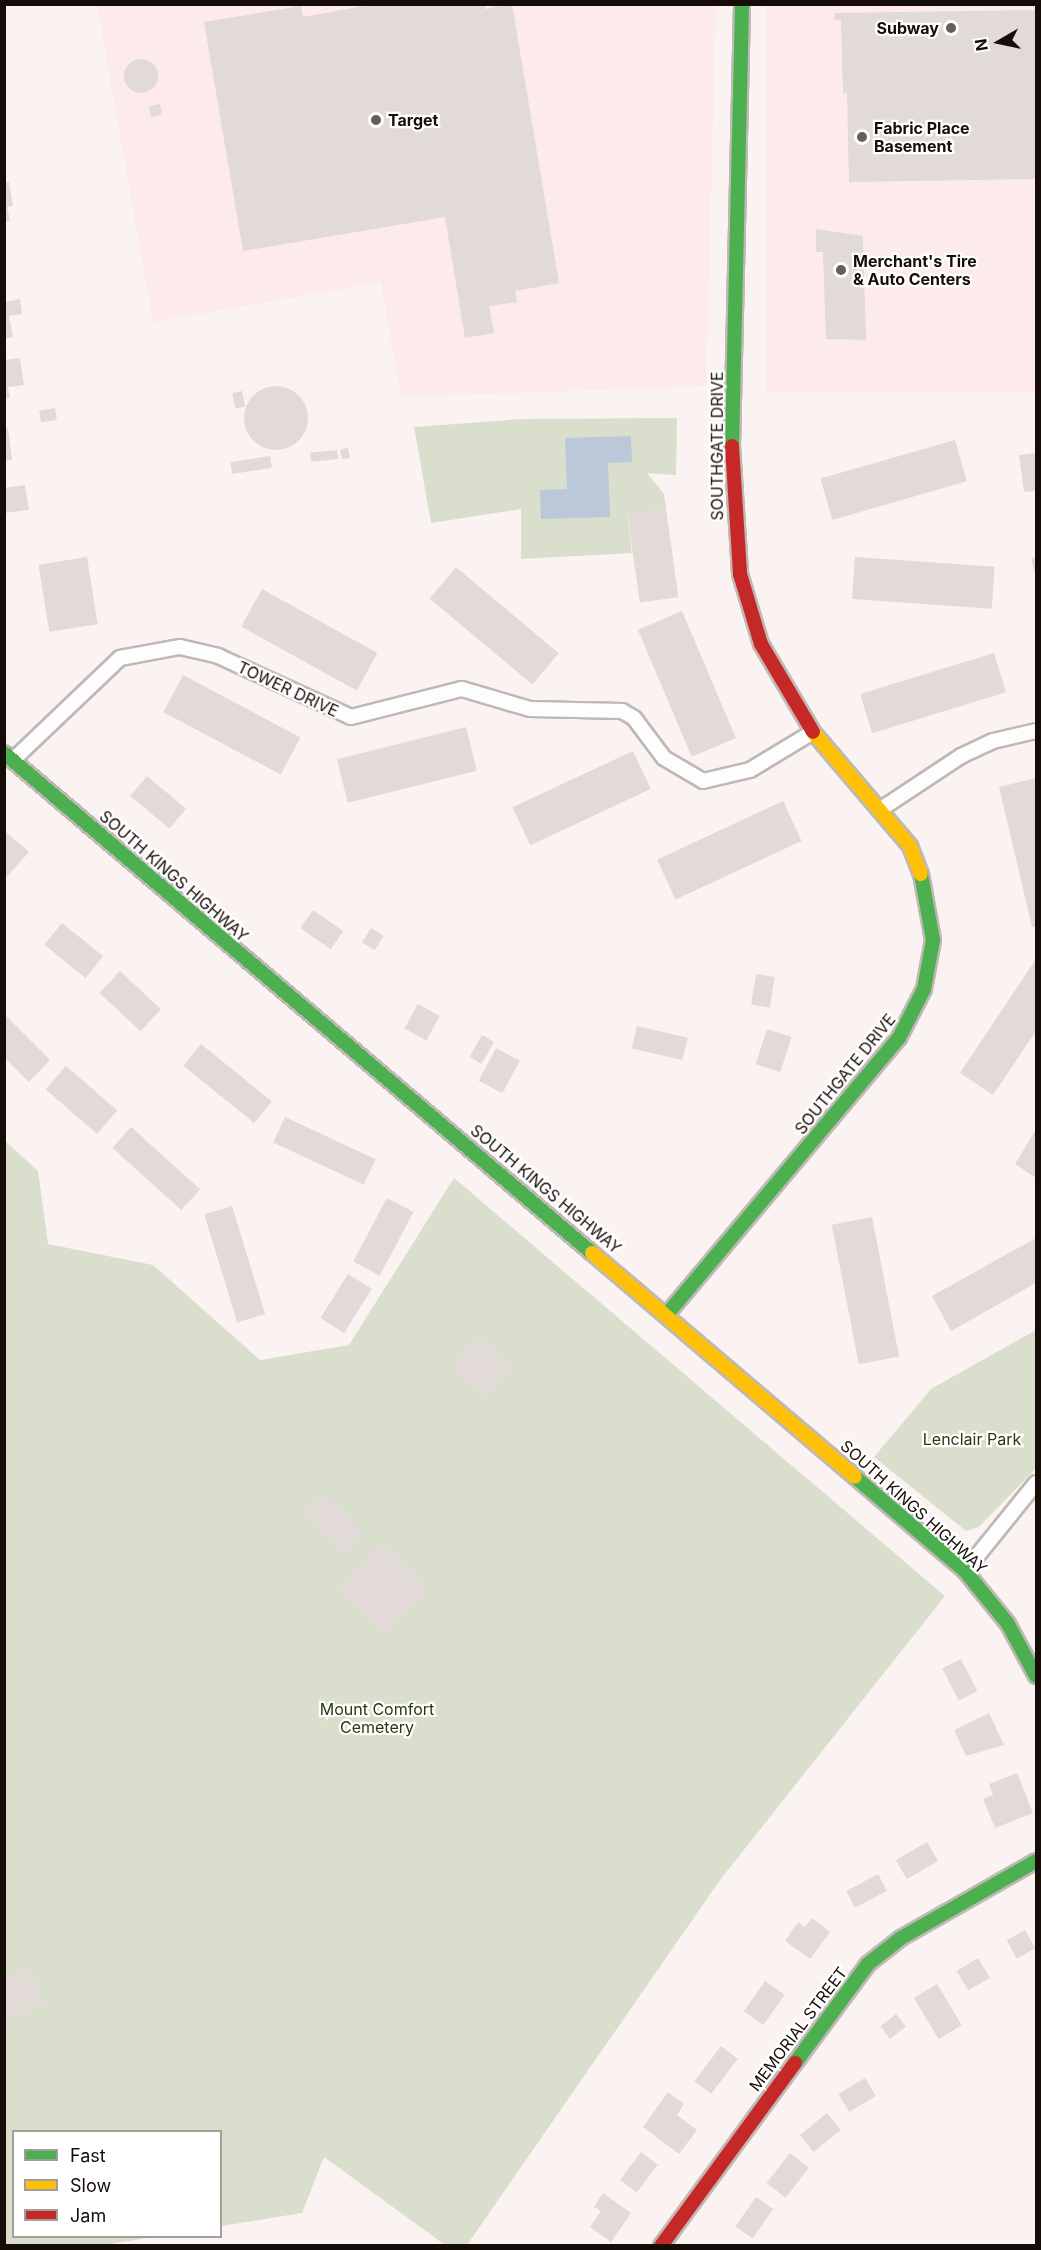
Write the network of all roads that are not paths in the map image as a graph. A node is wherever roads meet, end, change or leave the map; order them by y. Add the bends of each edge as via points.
1 (742, 4) edge
2 (1036, 731) edge
3 (811, 733) junction
4 (9, 757) edge
5 (881, 809) junction
6 (668, 1313) junction
7 (1036, 1483) edge
8 (965, 1571) junction
9 (1036, 1676) edge
10 (1036, 1861) edge
11 (662, 2246) edge

1 - 3 street, SOUTHGATE DRIVE via 730,472 734,540 761,644
2 - 5 street via 993,741 961,756
3 - 4 street, TOWER DRIVE via 750,770 703,781 664,758 634,718 622,711 530,709 462,690 351,717 218,656 180,647 120,658
3 - 5 street, SOUTHGATE DRIVE
4 - 6 street, SOUTH KINGS HIGHWAY
5 - 6 street, SOUTHGATE DRIVE via 910,846 931,907 931,966 915,1012 899,1038
6 - 8 street, SOUTH KINGS HIGHWAY
7 - 8 street
8 - 9 street, SOUTH KINGS HIGHWAY via 1008,1624
10 - 11 street, MEMORIAL STREET via 901,1938 868,1964

